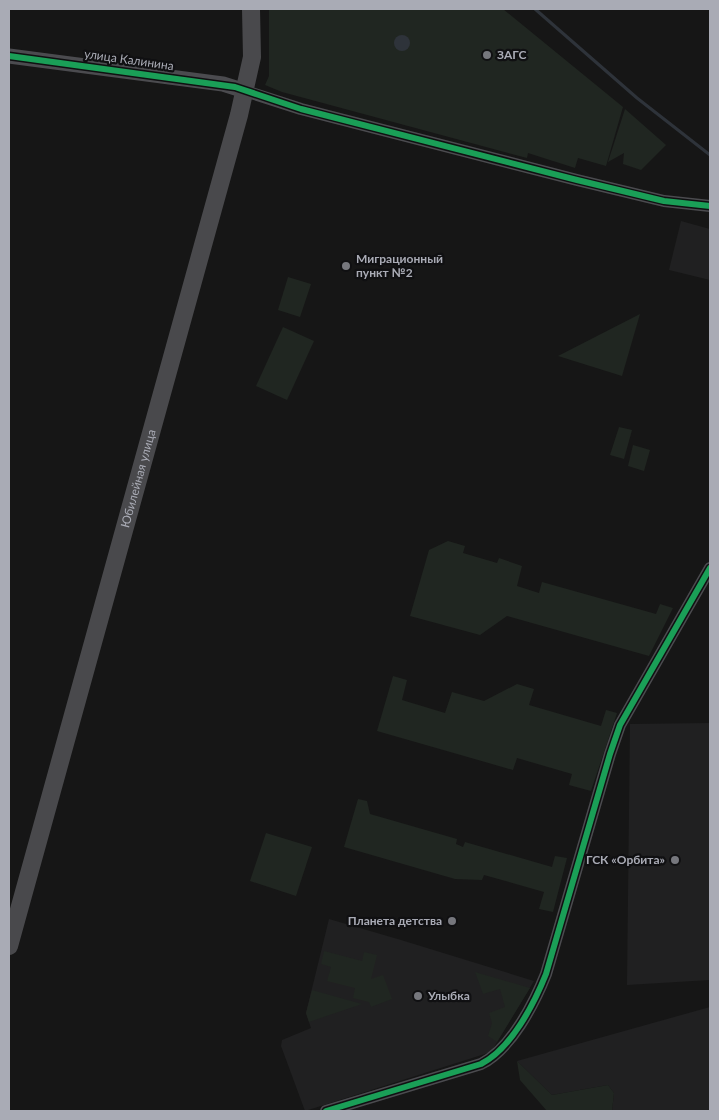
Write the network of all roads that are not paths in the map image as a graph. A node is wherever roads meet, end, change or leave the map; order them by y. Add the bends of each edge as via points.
1 (251, 9) edge
2 (9, 56) edge
3 (246, 91) junction
4 (710, 206) edge
5 (710, 568) edge
6 (9, 946) edge
7 (326, 1111) edge

1 - 3 main road, Юбилейная улица via 252,57
2 - 3 street, улица Калинина via 223,84
3 - 4 street via 301,109 577,180 664,201
3 - 6 main road, Юбилейная улица
5 - 7 street via 620,724 546,974 532,1004 504,1047 481,1064

